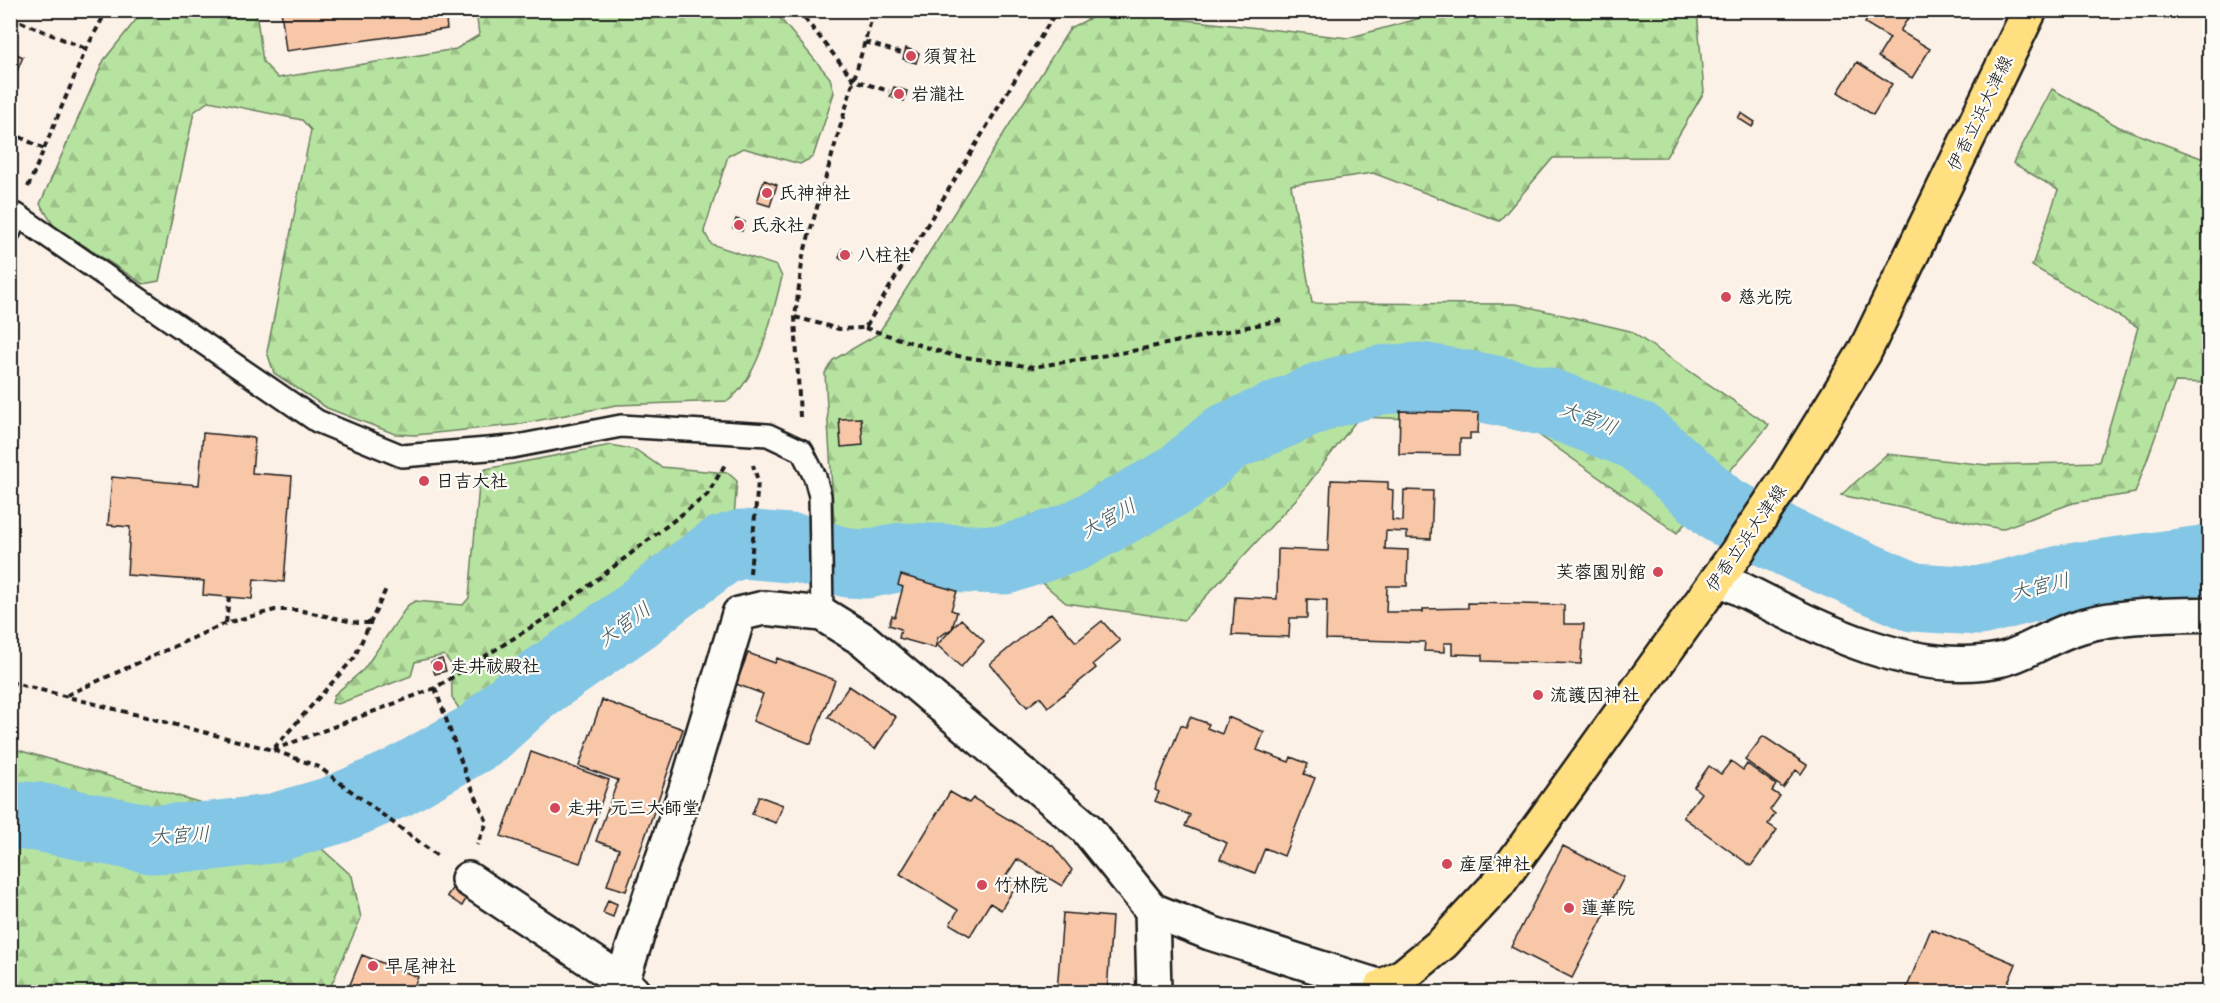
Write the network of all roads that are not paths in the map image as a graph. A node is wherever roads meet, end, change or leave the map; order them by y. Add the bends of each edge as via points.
1 (2030, 10) edge
2 (14, 223) edge
3 (1728, 565) junction
4 (821, 599) junction
5 (2210, 614) edge
6 (466, 878) road end
7 (1152, 910) junction
8 (627, 987) edge
9 (1390, 990) edge
10 (1154, 993) edge

1 - 3 main road, 伊香立浜大津線 via 1864,353
2 - 4 lane via 317,421 402,456 512,447 621,426 768,435 802,451 815,477 820,496
3 - 5 street via 1805,621 1871,646 1947,664 2003,659 2071,629 2121,619
3 - 9 main road, 伊香立浜大津線 via 1498,884 1443,943
4 - 7 street via 1086,828
4 - 8 street via 739,614
6 - 8 street
7 - 9 street via 1210,933
7 - 10 street

